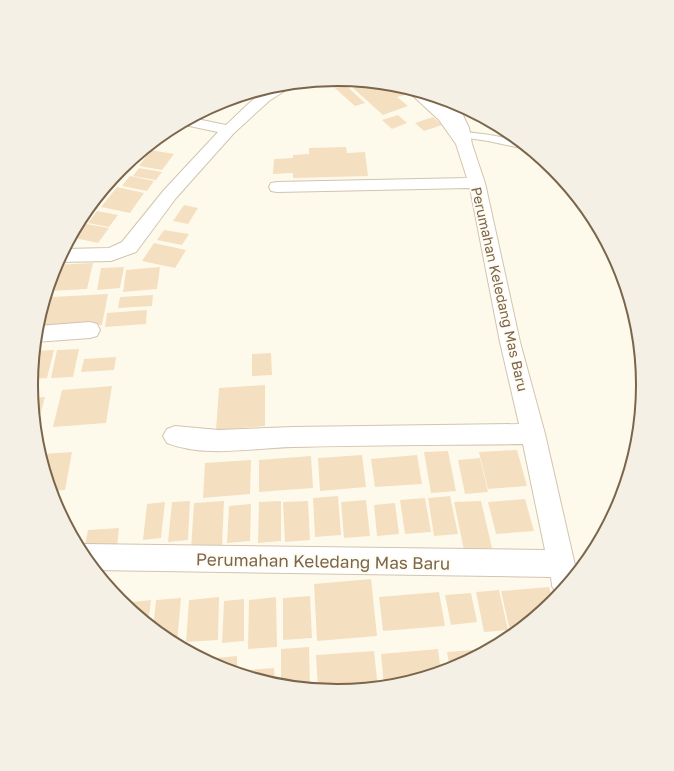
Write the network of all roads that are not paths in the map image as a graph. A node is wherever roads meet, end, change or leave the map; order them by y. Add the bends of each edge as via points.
1 (269, 95) edge
2 (426, 100) edge
3 (448, 108) edge
4 (194, 124) edge
5 (229, 130) junction
6 (464, 141) junction
7 (514, 144) edge
8 (477, 183) junction
9 (278, 188) dead end
10 (68, 256) edge
11 (90, 330) dead end
12 (43, 333) edge
13 (533, 434) junction
14 (175, 436) dead end
15 (92, 557) edge
16 (564, 575) edge

1 - 5 street
2 - 6 street, Perumahan Keledang Mas Baru
3 - 6 street via 462,124
4 - 5 street
5 - 10 street via 170,194 129,247 111,254
6 - 7 lane via 488,138
6 - 8 street, Perumahan Keledang Mas Baru
8 - 9 street
8 - 13 street, Perumahan Keledang Mas Baru via 510,342
11 - 12 street
13 - 14 street via 215,440
13 - 16 street, Perumahan Keledang Mas Baru
15 - 16 street, Perumahan Keledang Mas Baru

